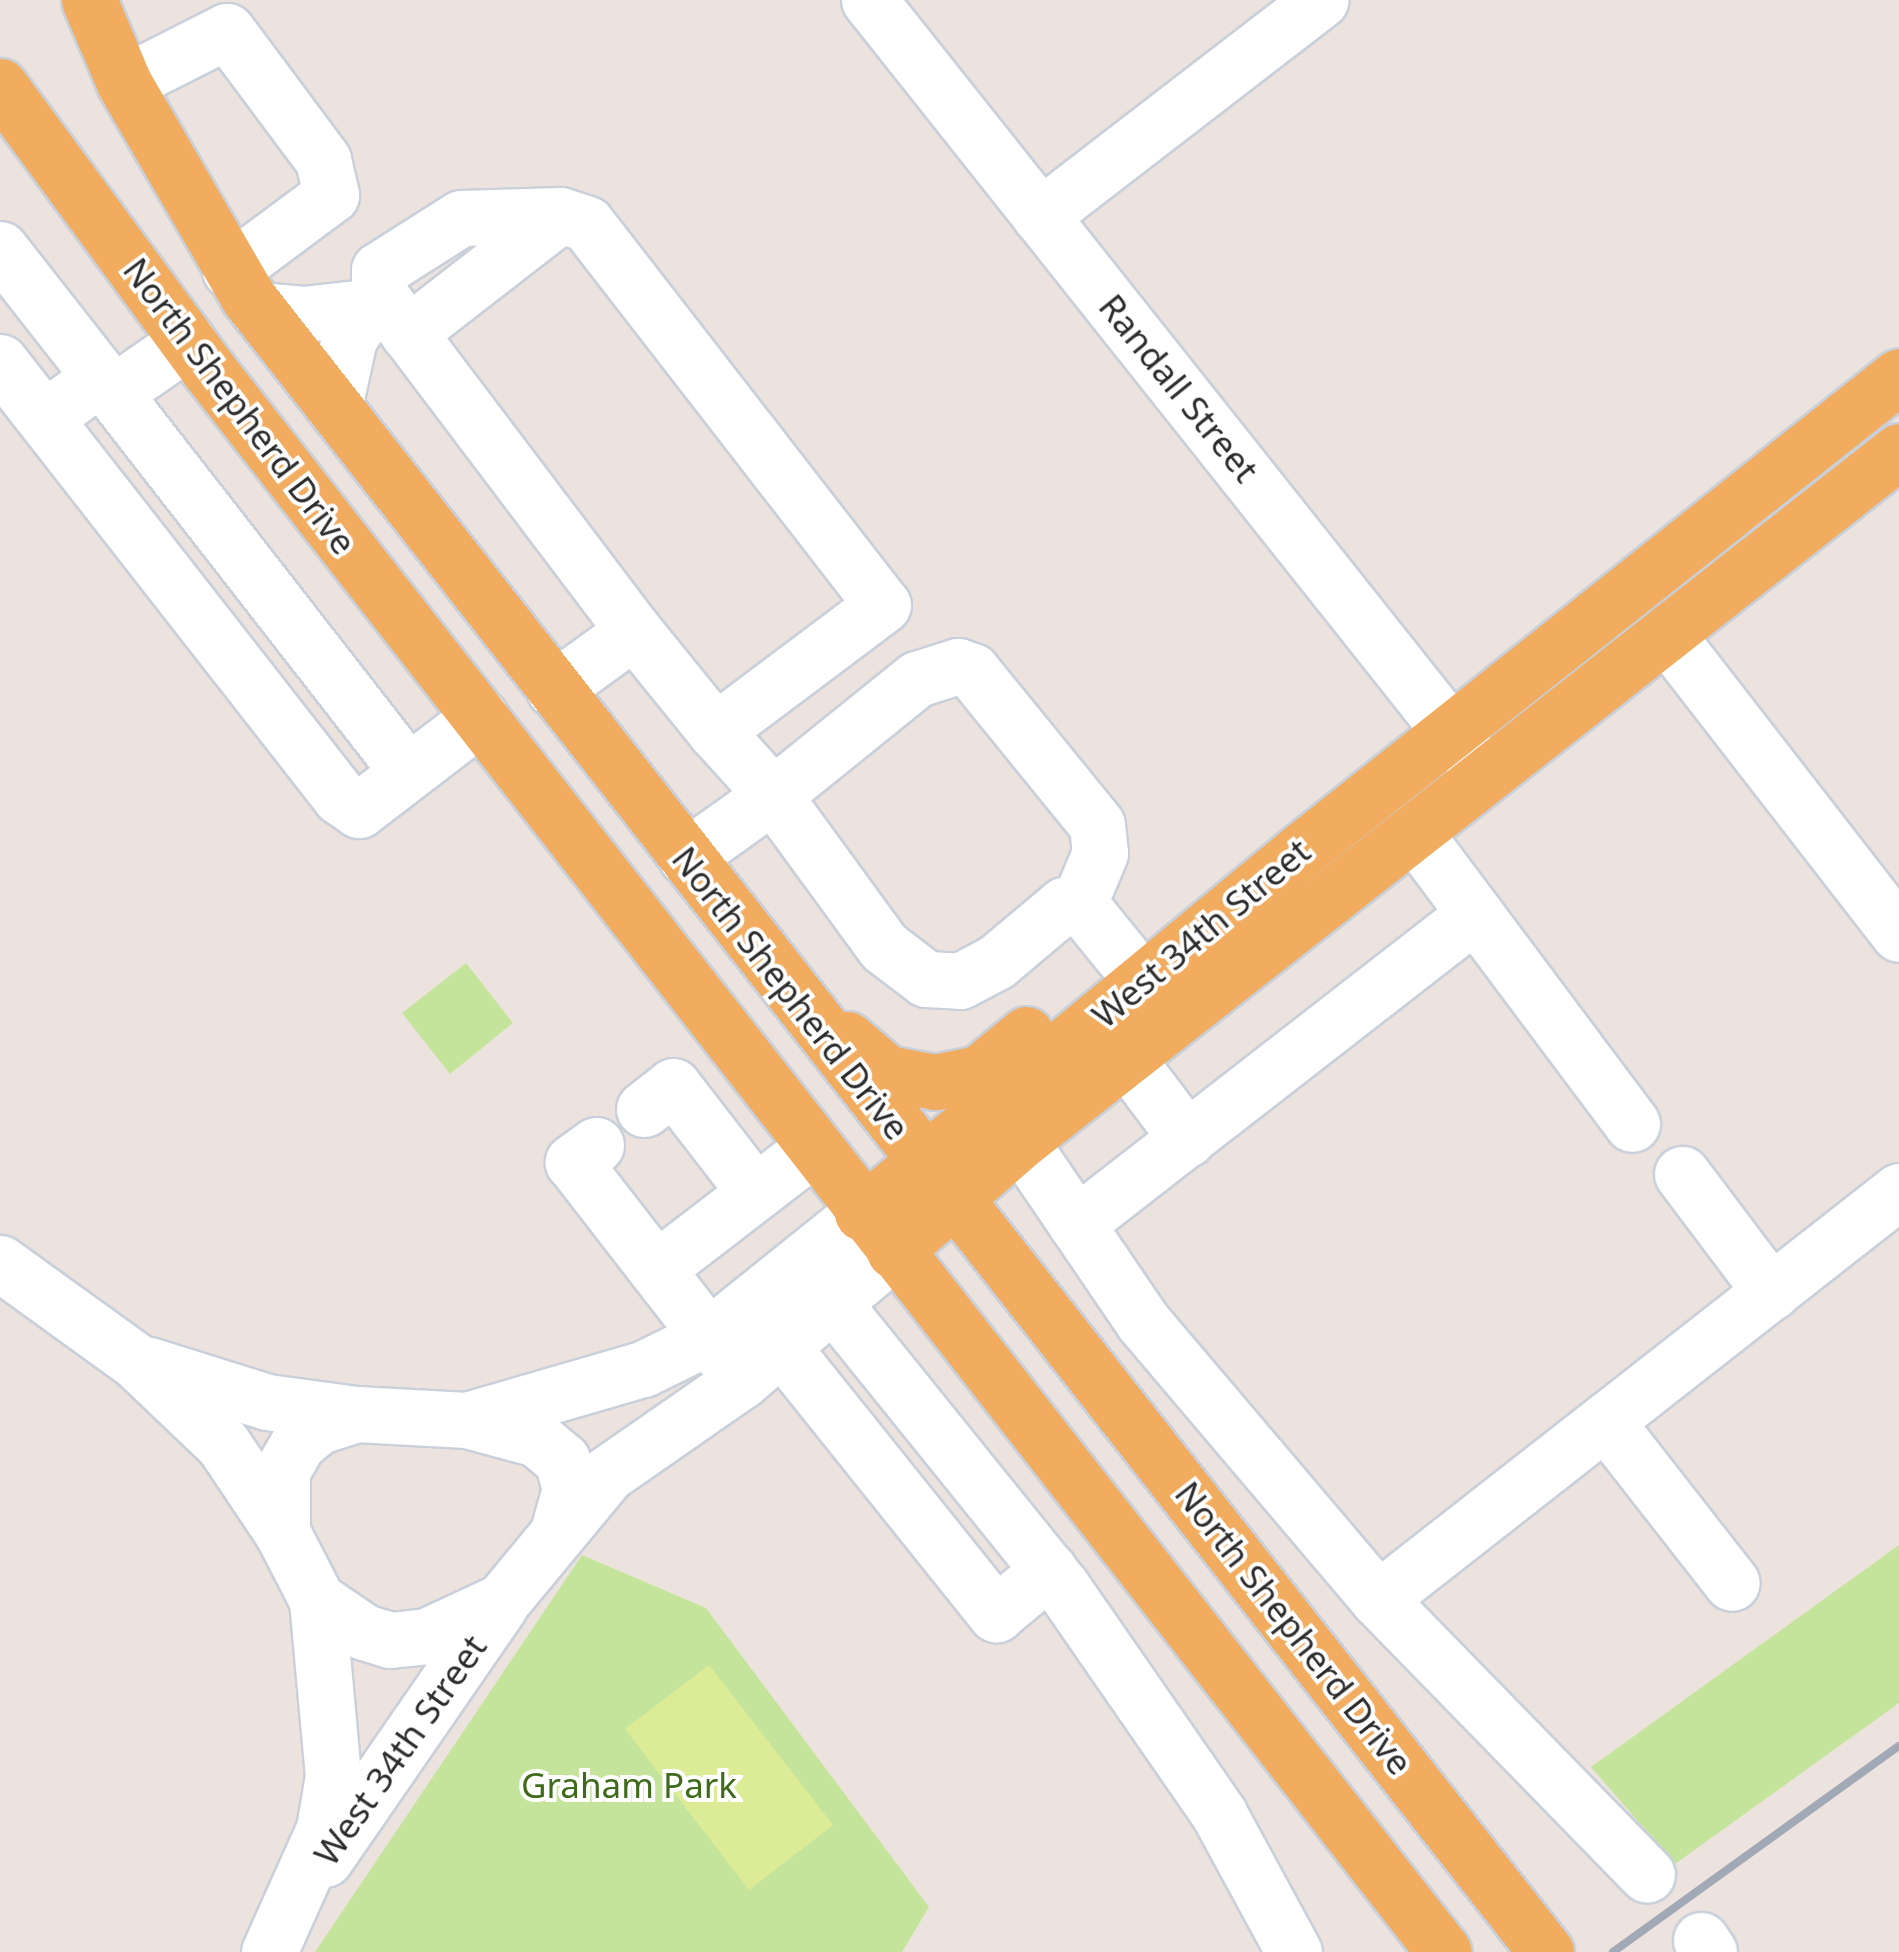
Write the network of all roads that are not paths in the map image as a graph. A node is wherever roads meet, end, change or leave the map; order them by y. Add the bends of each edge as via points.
1 (89, 0) edge
2 (868, 0) edge
3 (1320, 0) edge
4 (124, 82) junction
5 (0, 86) edge
6 (1040, 216) junction
7 (0, 249) edge
8 (245, 292) junction
9 (384, 311) junction
10 (188, 341) junction
11 (0, 362) edge
12 (1895, 387) edge
13 (113, 393) junction
14 (334, 407) junction
15 (47, 416) junction
16 (1899, 451) edge
17 (238, 554) junction
18 (184, 595) junction
19 (634, 631) junction
20 (1667, 635) junction
21 (554, 688) junction
22 (486, 725) junction
23 (716, 731) junction
24 (1451, 731) junction
25 (408, 772) junction
26 (1487, 778) junction
27 (773, 794) junction
28 (1416, 835) junction
29 (1304, 848) junction
30 (686, 857) junction
31 (1079, 903) junction
32 (1476, 914) junction
33 (1899, 934) edge
34 (1122, 956) junction
35 (802, 1004) junction
36 (1127, 1059) junction
37 (1632, 1124) dead end
38 (1187, 1139) junction
39 (1020, 1141) junction
40 (813, 1148) junction
41 (1682, 1174) dead end
42 (940, 1183) junction
43 (1899, 1191) edge
44 (755, 1192) junction
45 (1076, 1224) junction
46 (878, 1232) junction
47 (668, 1260) junction
48 (0, 1263) edge
49 (1771, 1292) junction
50 (832, 1302) junction
51 (708, 1337) junction
52 (136, 1361) junction
53 (762, 1363) junction
54 (356, 1414) junction
55 (467, 1420) junction
56 (1606, 1422) junction
57 (560, 1524) junction
58 (282, 1532) junction
59 (1121, 1538) junction
60 (1056, 1578) junction
61 (1732, 1583) dead end
62 (1378, 1598) junction
63 (318, 1600) junction
64 (502, 1601) junction
65 (1647, 1874) dead end
66 (297, 1898) junction
67 (269, 1952) edge
68 (1294, 1952) edge
69 (1444, 1952) edge
70 (1546, 1952) edge

1 - 4 main road, North Shepherd Drive
2 - 6 street, Randall Street
3 - 6 street
4 - 8 main road, North Shepherd Drive
4 - 8 street via 227,31 323,160 331,196
5 - 10 main road, North Shepherd Drive
6 - 24 street, Randall Street
7 - 13 street
8 - 9 street via 304,314
8 - 10 main road
8 - 14 main road, North Shepherd Drive
9 - 14 street via 349,338
9 - 19 street
9 - 23 street via 379,270 462,218 560,216 587,224 883,605
10 - 13 street
10 - 22 main road, North Shepherd Drive
11 - 15 street
12 - 24 main road, West 34th Street
13 - 15 street via 90,384
13 - 17 street
14 - 21 main road, North Shepherd Drive
15 - 18 street
16 - 20 main road, West 34th Street
17 - 18 street
17 - 25 street
18 - 25 street via 340,796 359,810
19 - 21 street
19 - 23 street
20 - 26 main road, West 34th Street
20 - 33 street
21 - 22 main road
21 - 30 main road, North Shepherd Drive
22 - 25 street
22 - 40 main road, North Shepherd Drive
23 - 27 street
24 - 26 street, Randall Street
24 - 29 main road, West 34th Street
26 - 28 main road, West 34th Street
27 - 30 street
27 - 31 street via 884,946 926,979 960,980 996,962 1064,905
27 - 31 street via 918,678 958,666 984,678 1097,825 1100,853
28 - 32 street
28 - 36 main road, West 34th Street
29 - 34 main road via 1256,866
29 - 42 main road, West 34th Street
30 - 35 main road, North Shepherd Drive
31 - 34 street
32 - 37 street
32 - 38 street
34 - 35 main road via 979,1073 957,1082 910,1082 887,1074
35 - 42 main road, North Shepherd Drive
36 - 38 street
36 - 39 main road, West 34th Street
38 - 45 street
39 - 42 main road, West 34th Street
39 - 45 street
40 - 44 street
40 - 46 main road, North Shepherd Drive
41 - 49 street
42 - 46 main road, West 34th Street
42 - 70 main road, North Shepherd Drive
43 - 49 street
44 - 47 street
44 - 47 street via 629,1120
45 - 62 street via 1143,1322
46 - 50 street, West 34th Street
46 - 51 street, West 34th Street
46 - 59 main road, North Shepherd Drive via 987,1360
47 - 51 street
48 - 52 street
49 - 56 street
50 - 53 street, West 34th Street
50 - 60 street
51 - 53 street
51 - 55 street, West 34th Street via 643,1369
52 - 54 street via 267,1402
52 - 58 street via 223,1444
53 - 57 street, West 34th Street via 606,1474
53 - 60 street via 996,1614
54 - 55 street
54 - 58 street via 319,1426 298,1443 282,1471
55 - 57 street via 537,1440 562,1460 570,1489
56 - 61 street
56 - 62 street
57 - 64 street
58 - 63 street
59 - 60 street
59 - 69 main road, North Shepherd Drive
60 - 68 street via 1219,1814
62 - 65 street
63 - 64 street via 364,1632 390,1640 427,1636
63 - 66 street, West 34th Street via 333,1776 324,1829
64 - 66 street, West 34th Street
66 - 67 street, West 34th Street

